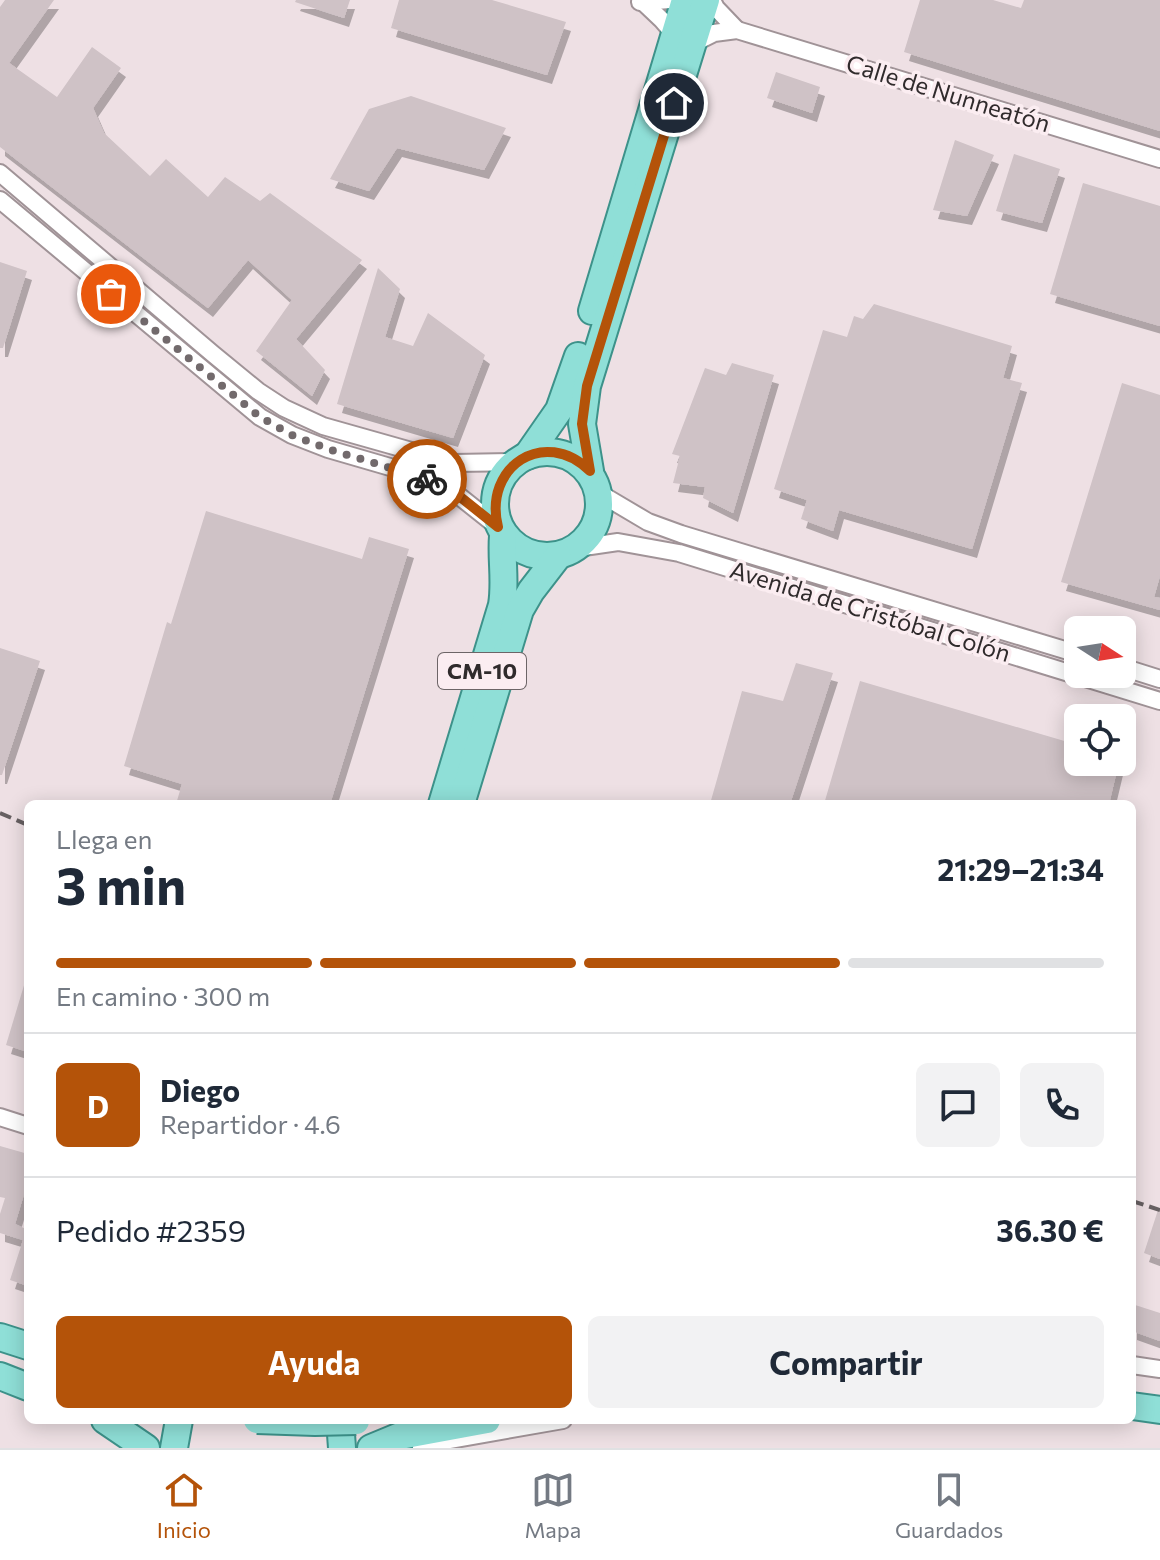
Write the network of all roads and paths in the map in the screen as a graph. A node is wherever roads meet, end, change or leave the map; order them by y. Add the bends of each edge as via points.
1 (670, 0) edge
2 (685, 0) edge
3 (706, 0) edge
4 (712, 0) edge
5 (639, 1) edge
6 (737, 30) junction
7 (683, 40) junction
8 (1160, 159) edge
9 (0, 173) edge
10 (0, 200) edge
11 (522, 459) junction
12 (595, 482) junction
13 (501, 531) junction
14 (567, 552) junction
15 (1064, 650) edge
16 (1136, 671) edge
17 (1160, 679) edge
18 (1160, 701) edge
19 (443, 800) edge
20 (462, 800) edge
21 (0, 1117) edge
22 (24, 1125) edge
23 (0, 1337) edge
24 (24, 1345) edge
25 (0, 1358) edge
26 (1136, 1366) edge
27 (24, 1367) edge
28 (1160, 1369) edge
29 (0, 1376) edge
30 (24, 1385) edge
31 (1136, 1407) edge
32 (1160, 1410) edge
33 (111, 1424) edge
34 (178, 1424) edge
35 (340, 1424) edge
36 (465, 1424) edge
37 (540, 1424) edge
38 (146, 1448) edge
39 (174, 1448) edge
40 (342, 1448) edge
41 (371, 1448) edge
42 (421, 1448) edge

1 - 5 street
2 - 7 main road, CM-10
3 - 7 main road, CM-10
4 - 6 street
5 - 7 street
6 - 7 street
6 - 8 street, Calle de Nunneatón
7 - 11 main road, CM-10 via 566,395
7 - 12 main road, CM-10 via 587,386 582,424
9 - 11 street via 284,408 323,426 454,463
10 - 13 street via 260,417 328,449 449,488
11 - 12 main road via 551,451 564,454 580,460
11 - 13 main road, CM-10 via 505,474 498,490
12 - 14 main road, CM-10 via 594,526
12 - 15 street, Avenida de Cristóbal Colón via 648,522 681,534
13 - 14 main road via 529,553 544,557
13 - 19 main road, CM-10 via 502,605
14 - 18 street, Avenida de Cristóbal Colón via 618,542 679,553
14 - 20 main road, CM-10 via 520,610
16 - 17 street
21 - 22 street
23 - 24 main road
25 - 27 main road
26 - 28 street
29 - 30 main road
31 - 32 main road
33 - 38 main road
34 - 39 main road
35 - 40 main road
36 - 41 main road via 400,1436
37 - 42 street

